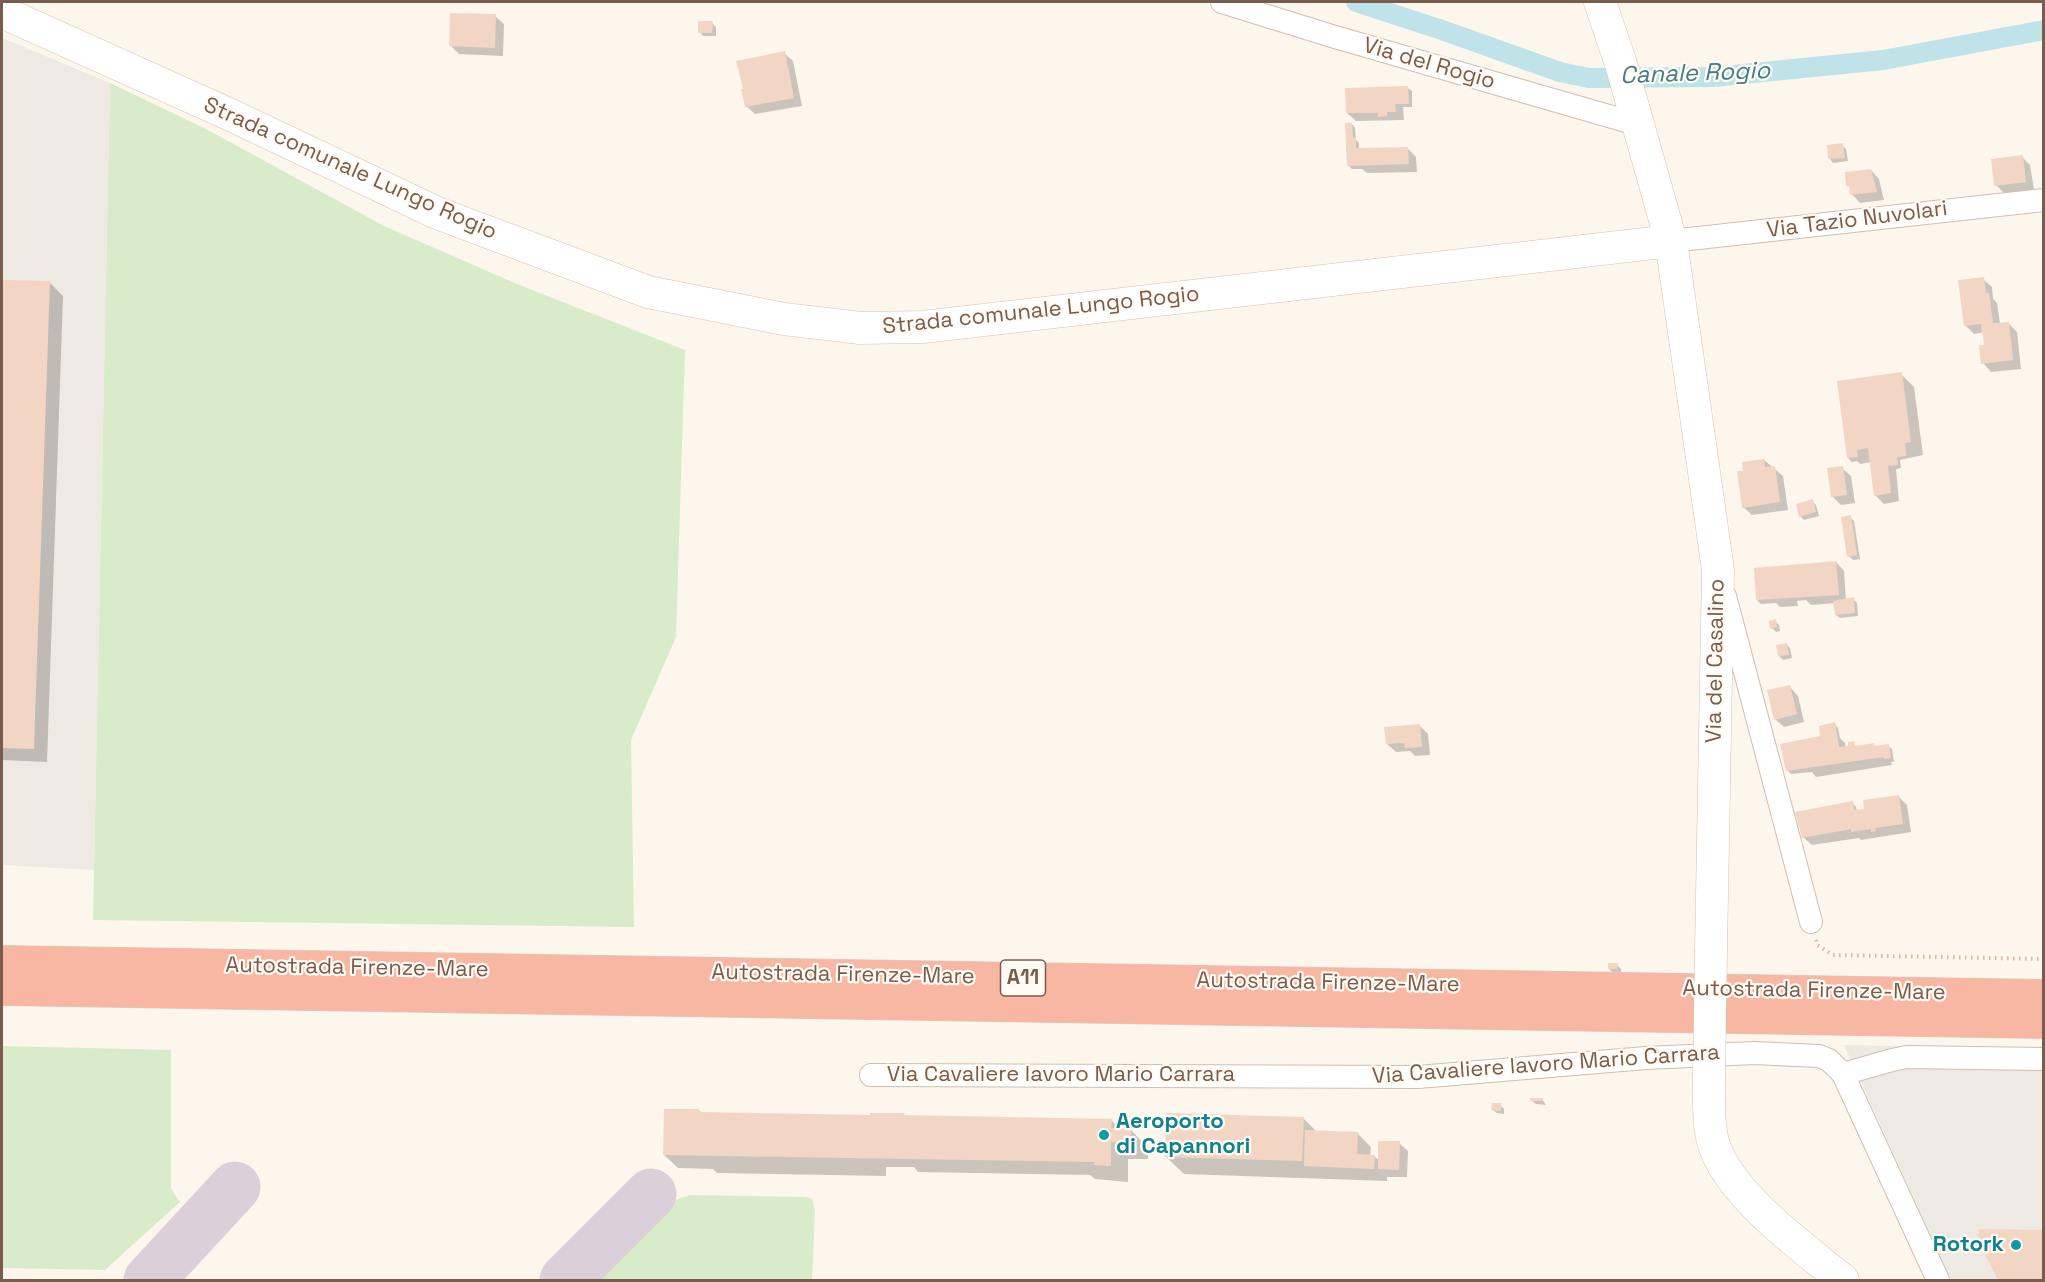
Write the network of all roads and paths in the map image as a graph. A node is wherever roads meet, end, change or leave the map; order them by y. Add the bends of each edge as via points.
1 (1222, 2) edge
2 (1600, 2) edge
3 (2, 12) edge
4 (1634, 109) junction
5 (2043, 200) edge
6 (1671, 241) junction
7 (1718, 570) junction
8 (1811, 922) joint
9 (2043, 959) edge
10 (2, 962) edge
11 (2, 989) edge
12 (2043, 996) edge
13 (2043, 1022) edge
14 (2043, 1059) edge
15 (1843, 1074) junction
16 (871, 1075) dead end
17 (1843, 1281) edge
18 (1938, 1281) edge

1 - 4 street, Via del Rogio via 1626,121
2 - 4 street, Via del Casalino
3 - 6 street, Strada comunale Lungo Rogio via 437,213 648,292 784,319 860,328 923,327
4 - 6 street, Via del Casalino
5 - 6 street, Via Tazio Nuvolari
6 - 7 street, Via del Casalino
7 - 8 street
7 - 17 street, Via del Casalino, bridge via 1711,1132 1719,1159 1743,1192
8 - 9 path via 1817,945 1833,955
10 - 12 highway, Autostrada Firenze-Mare / A11
11 - 13 highway, Autostrada Firenze-Mare / A11
14 - 15 street via 1907,1057
15 - 16 street, Via Cavaliere lavoro Mario Carrara via 1819,1056 1754,1053 1646,1058 1432,1077
15 - 18 street, Via Cavaliere lavoro Mario Carrara

